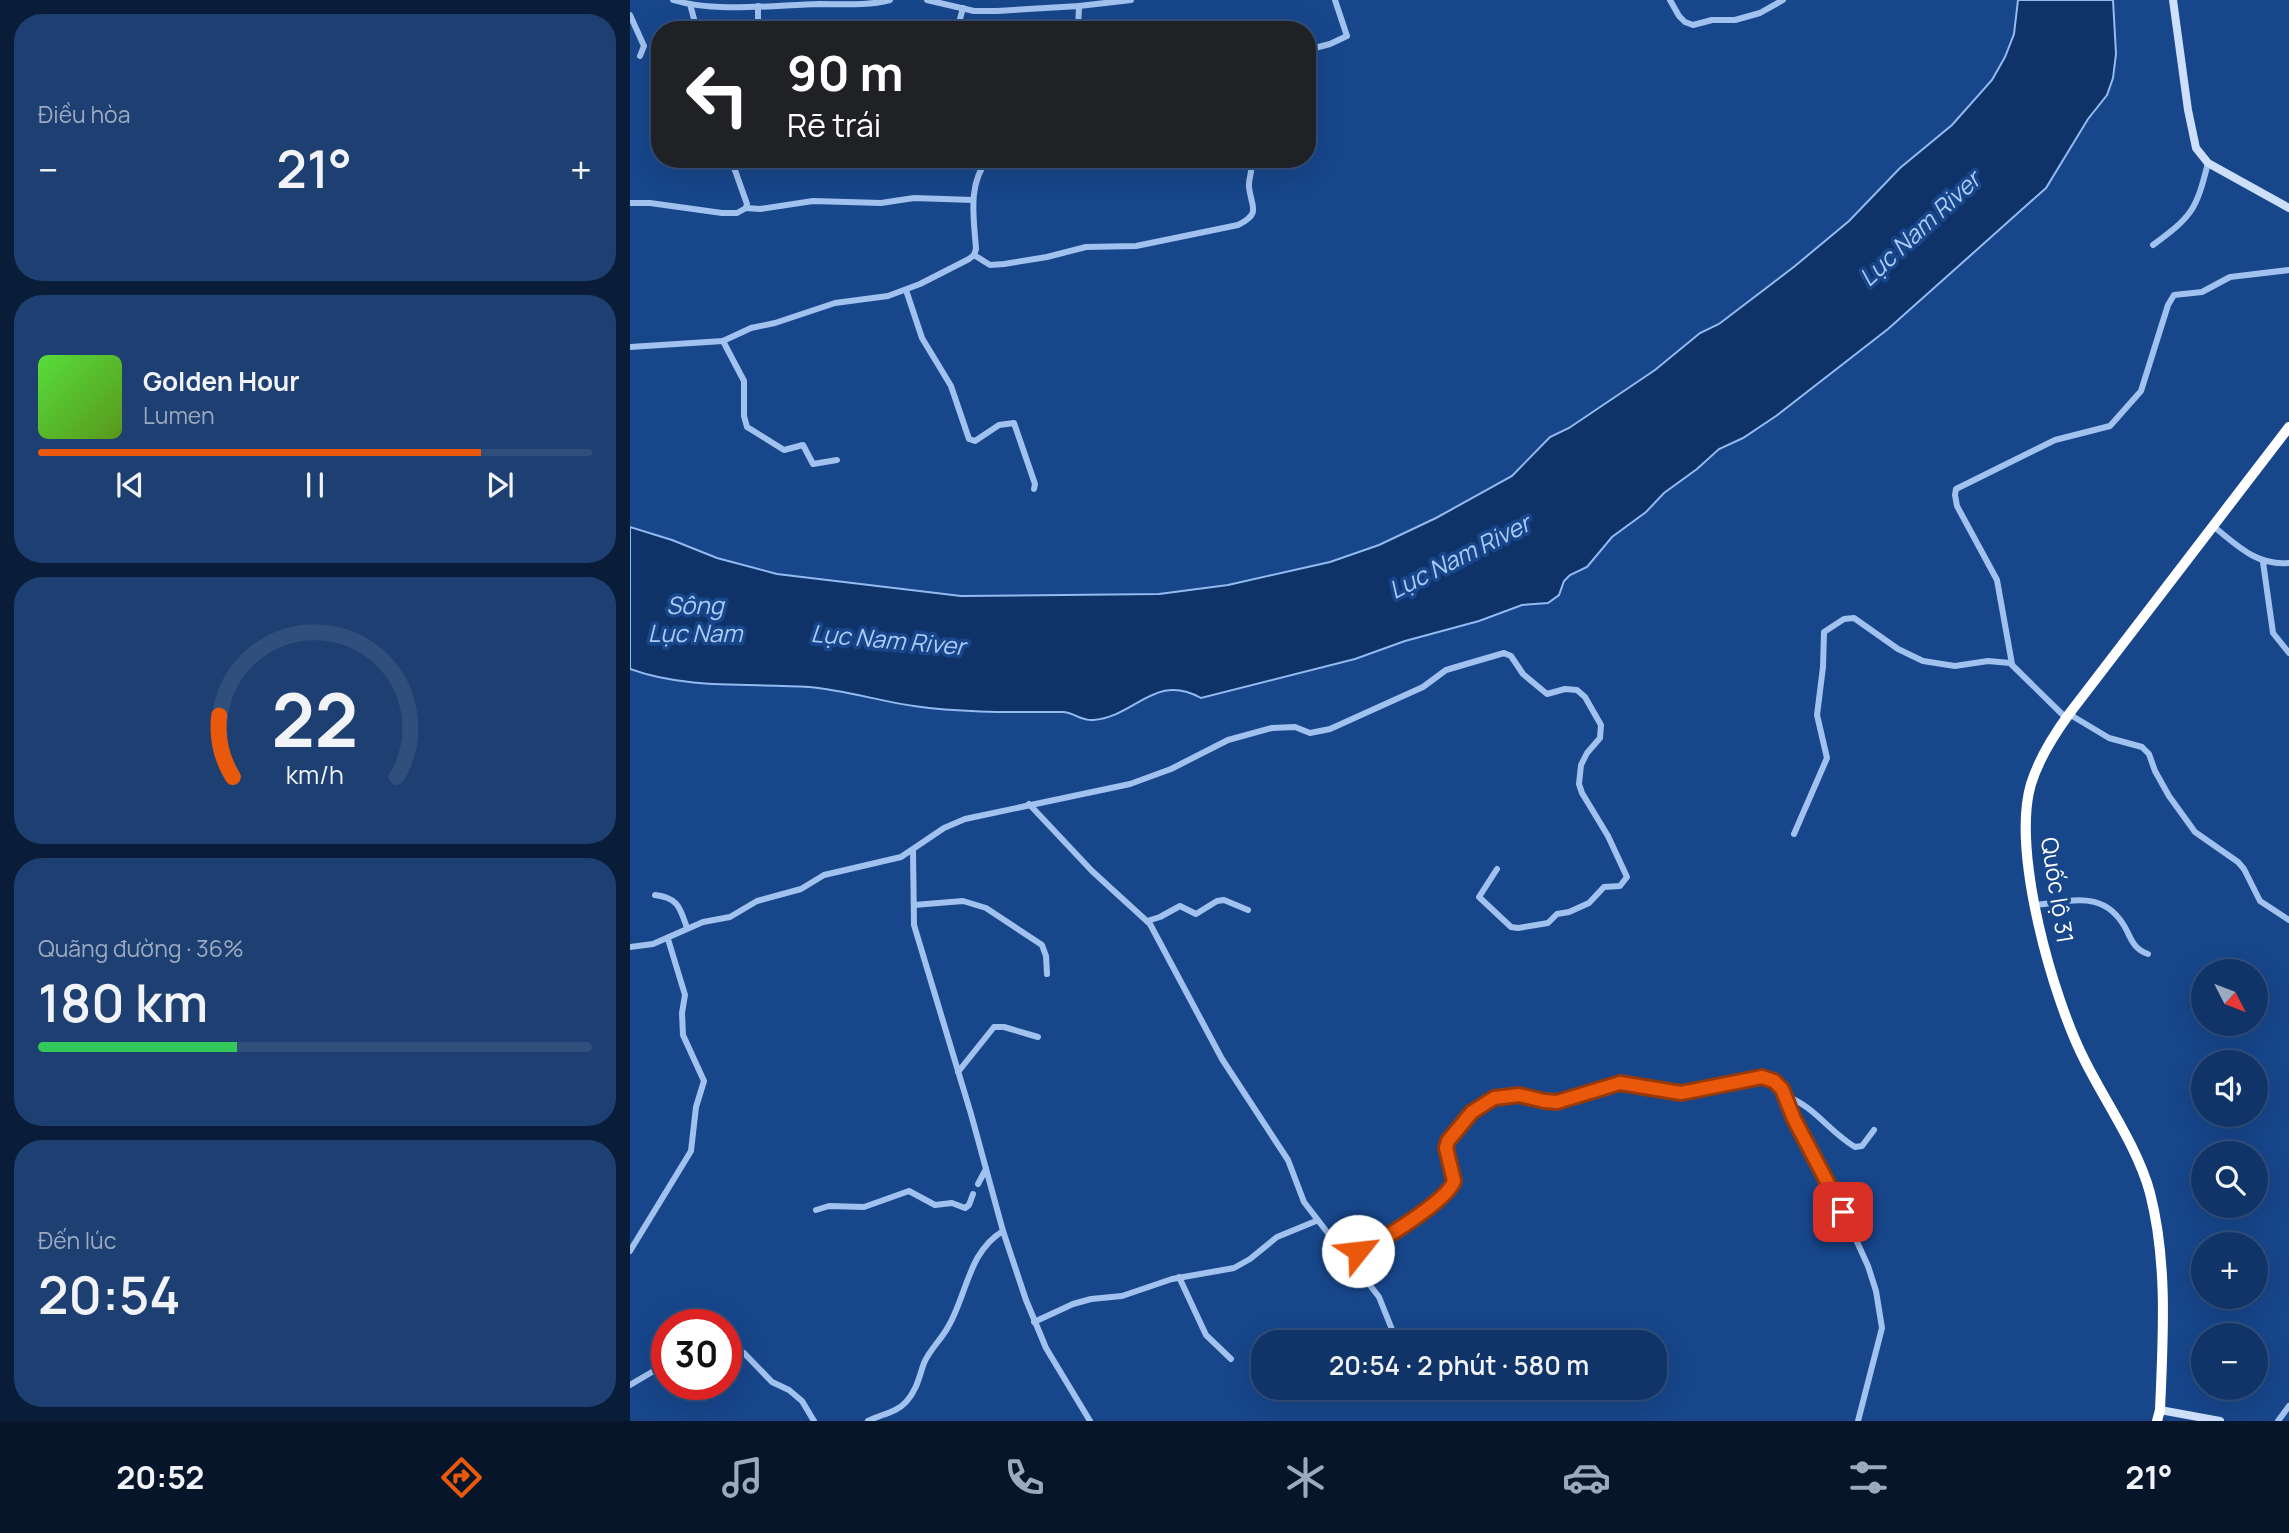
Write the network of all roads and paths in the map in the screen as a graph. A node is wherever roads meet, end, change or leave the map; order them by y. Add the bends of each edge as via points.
1 (673, 0) edge
2 (890, 0) edge
3 (928, 0) edge
4 (1131, 0) edge
5 (1335, 0) edge
6 (1670, 0) edge
7 (1783, 0) edge
8 (2173, 0) edge
9 (690, 4) junction
10 (758, 6) junction
11 (1079, 6) junction
12 (963, 8) junction
13 (630, 15) edge
14 (695, 21) edge
15 (758, 21) edge
16 (959, 21) edge
17 (1078, 21) edge
18 (1316, 48) edge
19 (640, 56) dead end
20 (2208, 163) junction
21 (734, 168) edge
22 (982, 168) edge
23 (1250, 168) edge
24 (974, 200) junction
25 (630, 203) edge
26 (746, 208) junction
27 (2289, 208) edge
28 (2152, 244) dead end
29 (974, 255) junction
30 (2289, 271) edge
31 (906, 290) junction
32 (723, 341) junction
33 (630, 347) edge
34 (2289, 427) edge
35 (836, 460) dead end
36 (1034, 489) dead end
37 (2213, 526) junction
38 (2263, 562) junction
39 (2289, 562) edge
40 (2289, 653) edge
41 (2012, 664) junction
42 (2067, 716) junction
43 (1029, 804) junction
44 (1794, 834) dead end
45 (913, 851) junction
46 (1497, 869) dead end
47 (655, 895) dead end
48 (914, 905) junction
49 (2035, 905) junction
50 (1248, 910) dead end
51 (2289, 920) edge
52 (1147, 921) junction
53 (687, 928) junction
54 (668, 939) junction
55 (630, 947) edge
56 (2148, 954) dead end
57 (1047, 974) dead end
58 (1038, 1037) dead end
59 (958, 1072) junction
60 (1784, 1095) junction
61 (1874, 1130) dead end
62 (986, 1169) junction
63 (978, 1184) dead end
64 (973, 1194) dead end
65 (816, 1210) dead end
66 (1316, 1221) junction
67 (1003, 1231) junction
68 (630, 1251) edge
69 (1348, 1251) junction
70 (1179, 1278) junction
71 (1034, 1322) junction
72 (1392, 1330) edge
73 (742, 1353) edge
74 (1231, 1359) dead end
75 (651, 1373) edge
76 (630, 1385) edge
77 (2289, 1406) edge
78 (2159, 1415) edge
79 (814, 1421) edge
80 (868, 1421) edge
81 (1090, 1421) edge
82 (1858, 1421) edge
83 (2220, 1421) edge
84 (2278, 1421) edge

1 - 9 street
2 - 10 street via 864,5
3 - 12 street
4 - 11 street
5 - 18 street via 1347,36
6 - 7 street via 1679,16 1693,25 1735,20
8 - 20 street via 2194,142
9 - 10 street
9 - 14 street
10 - 15 street
11 - 12 street via 997,11
11 - 17 street
12 - 16 street
13 - 19 street via 644,46
20 - 27 street
20 - 28 street via 2192,212
21 - 26 street
22 - 24 street
23 - 29 street via 1254,211 1238,225 1136,246 1086,247 1004,264 986,264
24 - 26 street via 813,201
24 - 29 street
25 - 26 street via 722,213
29 - 31 street
30 - 41 street via 2230,277 2206,291 2174,295 2141,391 2110,426 2055,440 1956,489 1956,506 1997,580
31 - 32 street via 835,303
31 - 36 street via 922,338 951,386 969,439 975,441 999,425 1014,424
32 - 33 street
32 - 35 street via 744,381 744,416 749,430 784,450 803,444 813,464
34 - 37 highway, Quốc lộ 31
37 - 38 street
37 - 42 highway, Quốc lộ 31
38 - 39 street
38 - 40 street via 2273,633
41 - 42 street
41 - 44 street via 1994,660 1950,666 1923,661 1854,618 1844,618 1824,632 1817,715 1827,758
42 - 49 highway, Quốc lộ 31 via 2047,746 2030,786 2027,850
42 - 51 street via 2109,738 2147,750 2169,796 2195,832 2238,863 2260,901
43 - 45 street via 959,821
43 - 46 street via 1130,784 1228,740 1272,728 1295,727 1310,733 1330,729 1423,687 1446,670 1507,654 1547,694 1573,688 1581,692 1601,725 1600,738 1581,765 1579,784 1627,877 1620,886 1604,887 1589,903 1557,914 1548,923 1518,928 1511,927 1479,897
43 - 52 street
45 - 48 street
45 - 53 street via 824,875 730,917
47 - 53 street via 678,905
48 - 57 street via 963,901 986,908 1042,945
48 - 59 street via 914,925
49 - 56 street via 2099,902 2117,916 2138,950
49 - 78 highway, Quốc lộ 31 via 2063,1011 2151,1196 2163,1289
50 - 52 street via 1224,900 1200,913 1180,906
52 - 66 street via 1233,1076 1288,1160
53 - 54 street
54 - 55 street
54 - 68 street via 685,995 683,1035 704,1078 691,1151
58 - 59 street via 994,1027
59 - 62 street
60 - 61 street via 1805,1104 1854,1147 1862,1146
60 - 69 street via 1777,1083 1762,1077 1681,1093 1620,1083 1557,1102 1519,1095 1494,1098 1472,1112 1448,1141 1454,1181 1447,1194 1364,1249
60 - 82 street via 1868,1266 1879,1304 1881,1334
62 - 63 street
62 - 67 street
64 - 65 street via 965,1208 952,1203 935,1205 909,1191 864,1207
66 - 69 street via 1338,1247
66 - 70 street via 1277,1237 1239,1266
67 - 71 street
67 - 80 street via 976,1258 952,1320 930,1352 914,1392 898,1409
69 - 72 street via 1379,1297
70 - 71 street via 1122,1296 1073,1304
70 - 74 street via 1206,1335
71 - 81 street
73 - 79 street via 772,1382 802,1401
75 - 76 street
77 - 84 street
78 - 83 street

